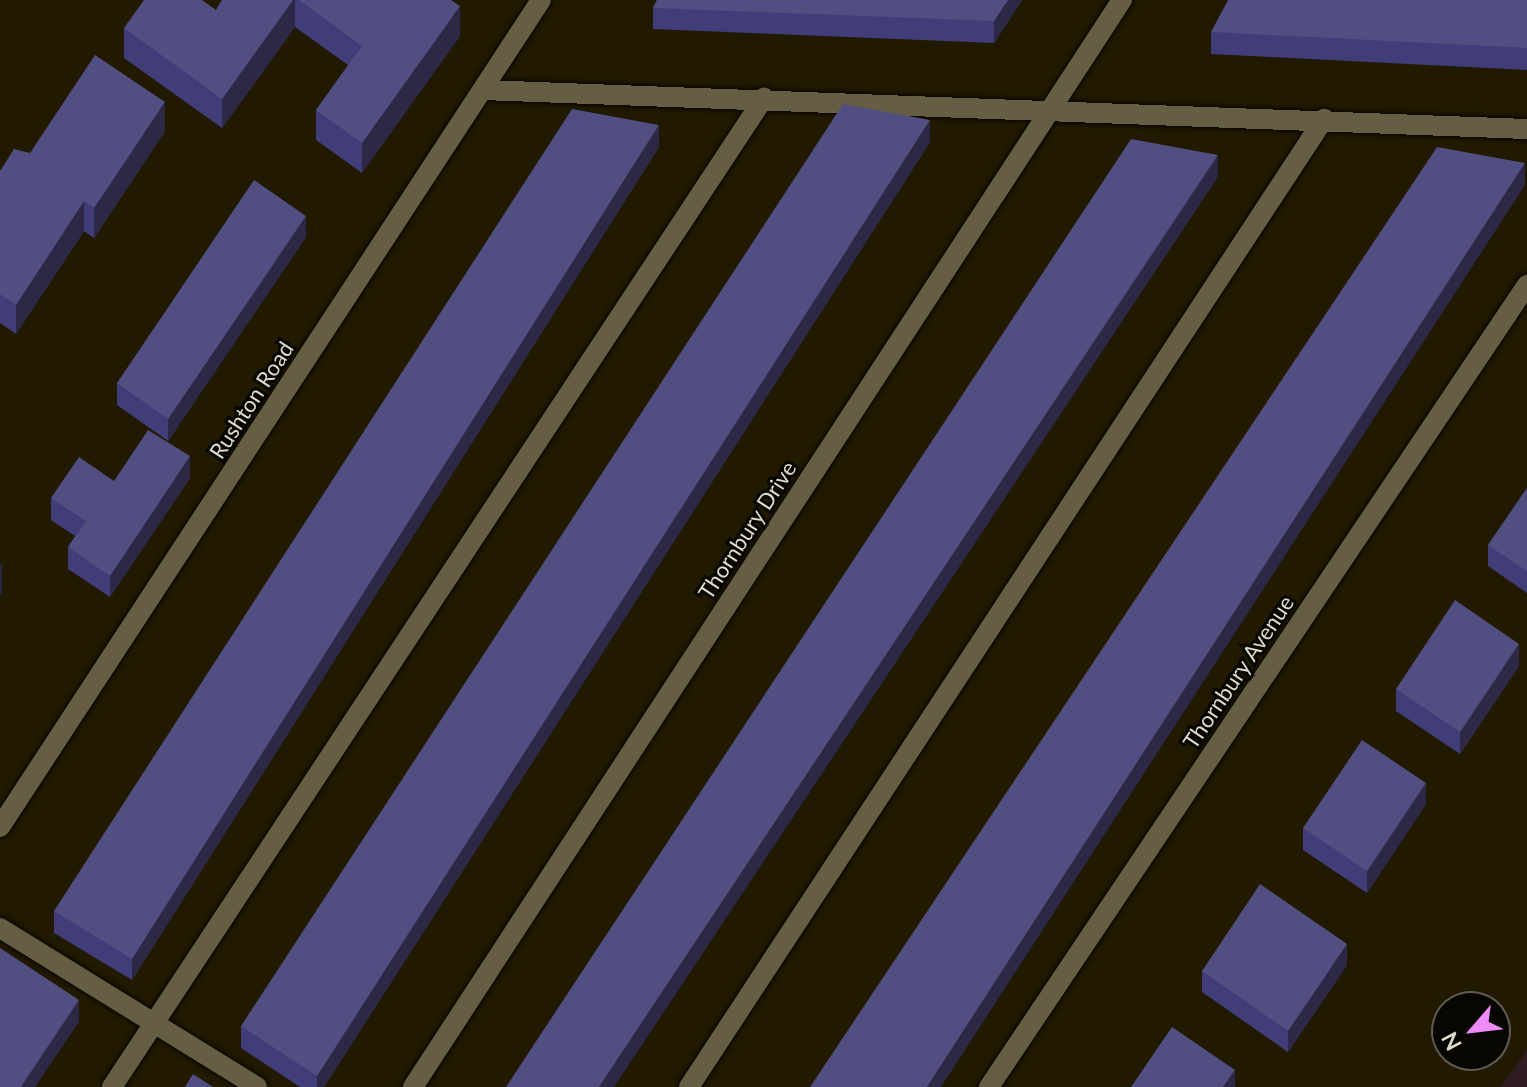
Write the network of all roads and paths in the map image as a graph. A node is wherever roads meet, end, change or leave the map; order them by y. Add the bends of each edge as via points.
1 (541, 0) edge
2 (1122, 0) edge
3 (483, 90) junction
4 (764, 98) junction
5 (1053, 106) junction
6 (1324, 119) junction
7 (1527, 129) edge
8 (1527, 285) edge
9 (0, 827) edge
10 (0, 928) edge
11 (154, 1023) junction
12 (112, 1087) edge
13 (257, 1087) edge
14 (413, 1087) edge
15 (689, 1087) edge
16 (989, 1087) edge

1 - 3 street, Rushton Road
2 - 5 street, Thornbury Drive
3 - 4 street
3 - 9 street, Rushton Road
4 - 5 street
4 - 11 street
5 - 6 street
5 - 14 street, Thornbury Drive
6 - 7 street
6 - 15 street
8 - 16 street, Thornbury Avenue
10 - 11 street
11 - 12 street
11 - 13 street

